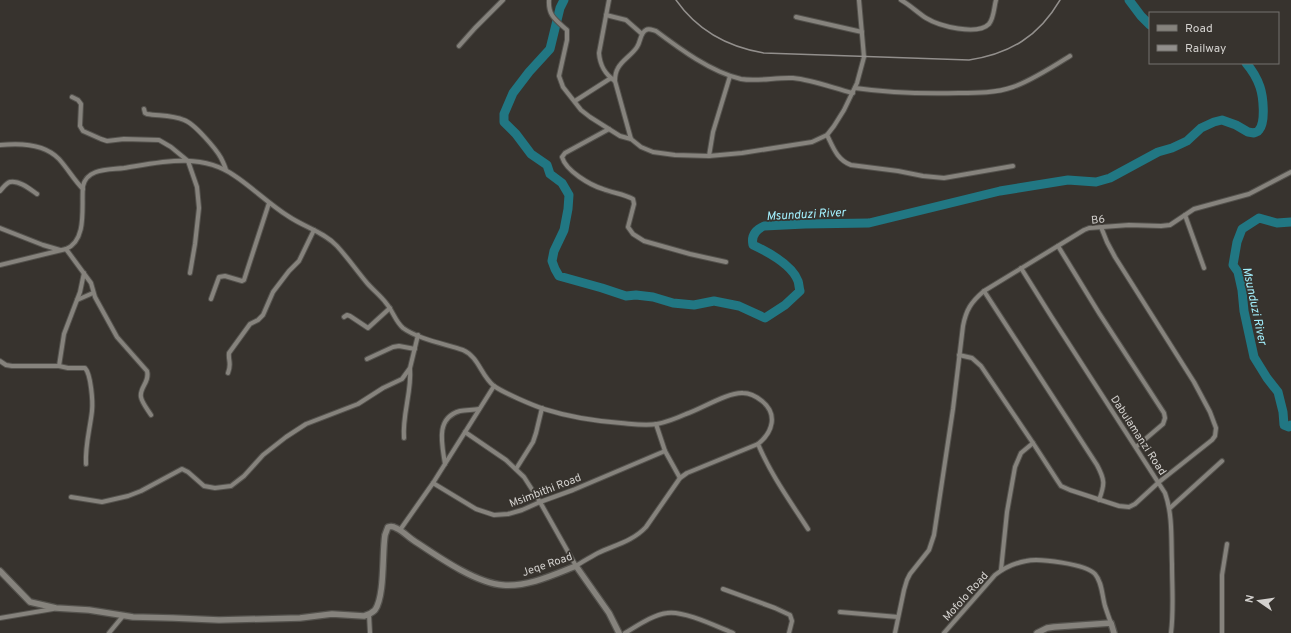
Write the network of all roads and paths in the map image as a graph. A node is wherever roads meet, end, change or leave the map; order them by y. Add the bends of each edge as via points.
1 (503, 0) edge
2 (548, 0) edge
3 (608, 0) edge
4 (859, 0) edge
5 (901, 0) edge
6 (996, 0) edge
7 (606, 15) junction
8 (796, 17) dead end
9 (862, 32) junction
10 (642, 34) junction
11 (459, 46) dead end
12 (1070, 56) dead end
13 (730, 76) junction
14 (610, 78) junction
15 (615, 81) junction
16 (854, 91) junction
17 (72, 97) dead end
18 (575, 101) junction
19 (144, 110) dead end
20 (608, 129) junction
21 (826, 135) junction
22 (631, 139) junction
23 (0, 145) edge
24 (709, 156) junction
25 (188, 161) junction
26 (1013, 166) dead end
27 (226, 170) junction
28 (1291, 172) edge
29 (83, 189) junction
30 (0, 190) edge
31 (37, 194) dead end
32 (269, 203) junction
33 (1185, 215) junction
34 (1101, 227) junction
35 (0, 228) edge
36 (314, 230) junction
37 (1058, 246) junction
38 (66, 249) junction
39 (61, 251) junction
40 (726, 262) dead end
41 (0, 265) edge
42 (1021, 268) junction
43 (1204, 268) dead end
44 (84, 273) junction
45 (190, 273) dead end
46 (984, 292) junction
47 (93, 293) junction
48 (211, 299) dead end
49 (77, 300) junction
50 (390, 308) junction
51 (344, 317) dead end
52 (418, 336) junction
53 (415, 349) junction
54 (959, 355) junction
55 (367, 359) dead end
56 (0, 361) edge
57 (59, 366) junction
58 (410, 368) junction
59 (228, 373) dead end
60 (494, 386) junction
61 (542, 408) junction
62 (479, 409) junction
63 (151, 415) dead end
64 (656, 424) junction
65 (465, 432) junction
66 (404, 438) dead end
67 (1033, 443) junction
68 (758, 444) junction
69 (1136, 447) junction
70 (665, 451) junction
71 (1222, 461) dead end
72 (86, 464) dead end
73 (445, 464) junction
74 (516, 469) junction
75 (680, 478) junction
76 (1159, 482) junction
77 (433, 483) junction
78 (71, 498) dead end
79 (1099, 500) junction
80 (540, 502) junction
81 (1170, 508) junction
82 (808, 529) dead end
83 (400, 530) junction
84 (1227, 544) dead end
85 (576, 566) junction
86 (1001, 570) junction
87 (0, 571) edge
88 (723, 589) dead end
89 (56, 608) junction
90 (840, 612) dead end
91 (369, 614) junction
92 (123, 616) junction
93 (898, 617) junction
94 (0, 618) edge
95 (1110, 623) junction
96 (110, 633) edge
97 (370, 633) edge
98 (619, 633) edge
99 (625, 633) edge
100 (733, 633) edge
101 (789, 633) edge
102 (895, 633) edge
103 (944, 633) edge
104 (1037, 633) edge
105 (1114, 633) edge
106 (1171, 633) edge
107 (1222, 633) edge

1 - 11 street
2 - 18 street via 551,15 567,30 559,76 563,87
3 - 7 street
4 - 9 street
5 - 6 street via 934,22 950,27 975,29 981,29 991,21
7 - 10 street via 626,20
7 - 14 street via 599,53 604,72
8 - 9 street
9 - 16 street via 864,57
10 - 13 street via 648,29 656,31 692,56
10 - 15 street via 637,47 619,66
12 - 16 street via 1026,82 1005,90 911,93
13 - 16 street via 749,80 793,78
13 - 24 street via 713,132
14 - 15 street
14 - 18 street
15 - 22 street
16 - 21 street
17 - 25 street via 81,104 82,130 107,140 159,140
18 - 20 street via 581,110
19 - 27 street via 147,114 178,118 191,124 220,156
20 - 22 street
20 - 40 street via 564,153 562,158 567,165 599,188 633,199 628,227 641,239 681,252
21 - 24 street via 805,144
21 - 26 street via 840,158 851,165 944,178
22 - 24 street via 653,152
23 - 29 street via 21,144 47,151 59,159
25 - 27 street via 211,164
25 - 29 street via 95,172 88,176
25 - 45 street via 197,188 200,208
27 - 32 street
28 - 33 street, B6 via 1249,194 1207,205
29 - 38 street via 80,236 74,245
30 - 31 street via 11,182 23,185
32 - 36 street via 288,217
32 - 48 street via 244,280 219,277
33 - 34 street, B6 via 1166,225
33 - 43 street
34 - 37 street, B6 via 1084,230
34 - 76 street via 1115,257 1194,382 1216,428 1212,440
35 - 39 street
36 - 50 street via 336,245
36 - 59 street via 299,261 273,292 264,315 250,324 229,354
37 - 42 street, B6
37 - 69 street via 1164,413 1163,424
38 - 39 street
38 - 44 street
39 - 41 street
42 - 46 street, B6
42 - 69 street, Dabulamanzi Road
44 - 47 street via 92,285
44 - 49 street
46 - 54 street, B6 via 967,311
46 - 79 street via 1097,465 1104,482
47 - 49 street
47 - 63 street via 118,337 147,371 148,378 141,395
49 - 57 street via 64,334
50 - 51 street via 368,328 350,316
50 - 52 street via 402,327
52 - 53 street
52 - 60 street via 469,353
53 - 55 street via 393,347
53 - 58 street
54 - 67 street via 972,358 981,366
54 - 93 street, B6 via 934,535 929,550 907,580
56 - 57 street via 12,366
57 - 72 street via 85,368 89,373 92,408
58 - 66 street
58 - 78 street via 402,379 362,402 313,421 295,431 263,455 244,476 230,486 204,486 182,469 128,496 102,502
60 - 61 street
60 - 62 street
61 - 64 street via 599,421
61 - 74 street via 533,442
62 - 65 street
62 - 73 street via 459,412 446,422 441,434
64 - 68 street via 695,411 725,397 743,393 759,398 772,413 769,431
64 - 70 street
65 - 73 street
65 - 74 street
67 - 79 street via 1061,486
67 - 86 street via 1021,453 1015,467
68 - 75 street
68 - 82 street via 774,478
69 - 76 street, Dabulamanzi Road
70 - 75 street
70 - 80 street, Msimbithi Road
71 - 81 street
73 - 77 street
74 - 80 street
75 - 85 street, Jeqe Road via 640,534
76 - 79 street via 1135,504 1129,506
76 - 81 street, Dabulamanzi Road
77 - 80 street, Msimbithi Road via 467,504 494,515 508,514
77 - 83 street
80 - 85 street
81 - 106 street, Dabulamanzi Road
83 - 85 street, Jeqe Road via 461,570 494,584 528,583
83 - 91 street via 390,526 386,529 380,596 375,609
84 - 107 street via 1222,574
85 - 98 street via 609,613
86 - 95 street, Mofolo Road via 1026,561 1038,560 1065,563 1093,572 1101,585
86 - 103 street, Mofolo Road
87 - 89 street via 30,602
88 - 101 street via 790,615 792,621
89 - 92 street
89 - 94 street
90 - 93 street
91 - 92 street via 219,620
91 - 97 street
92 - 96 street
93 - 102 street, B6
95 - 104 street via 1054,627
95 - 105 street
99 - 100 street via 671,612 692,617

